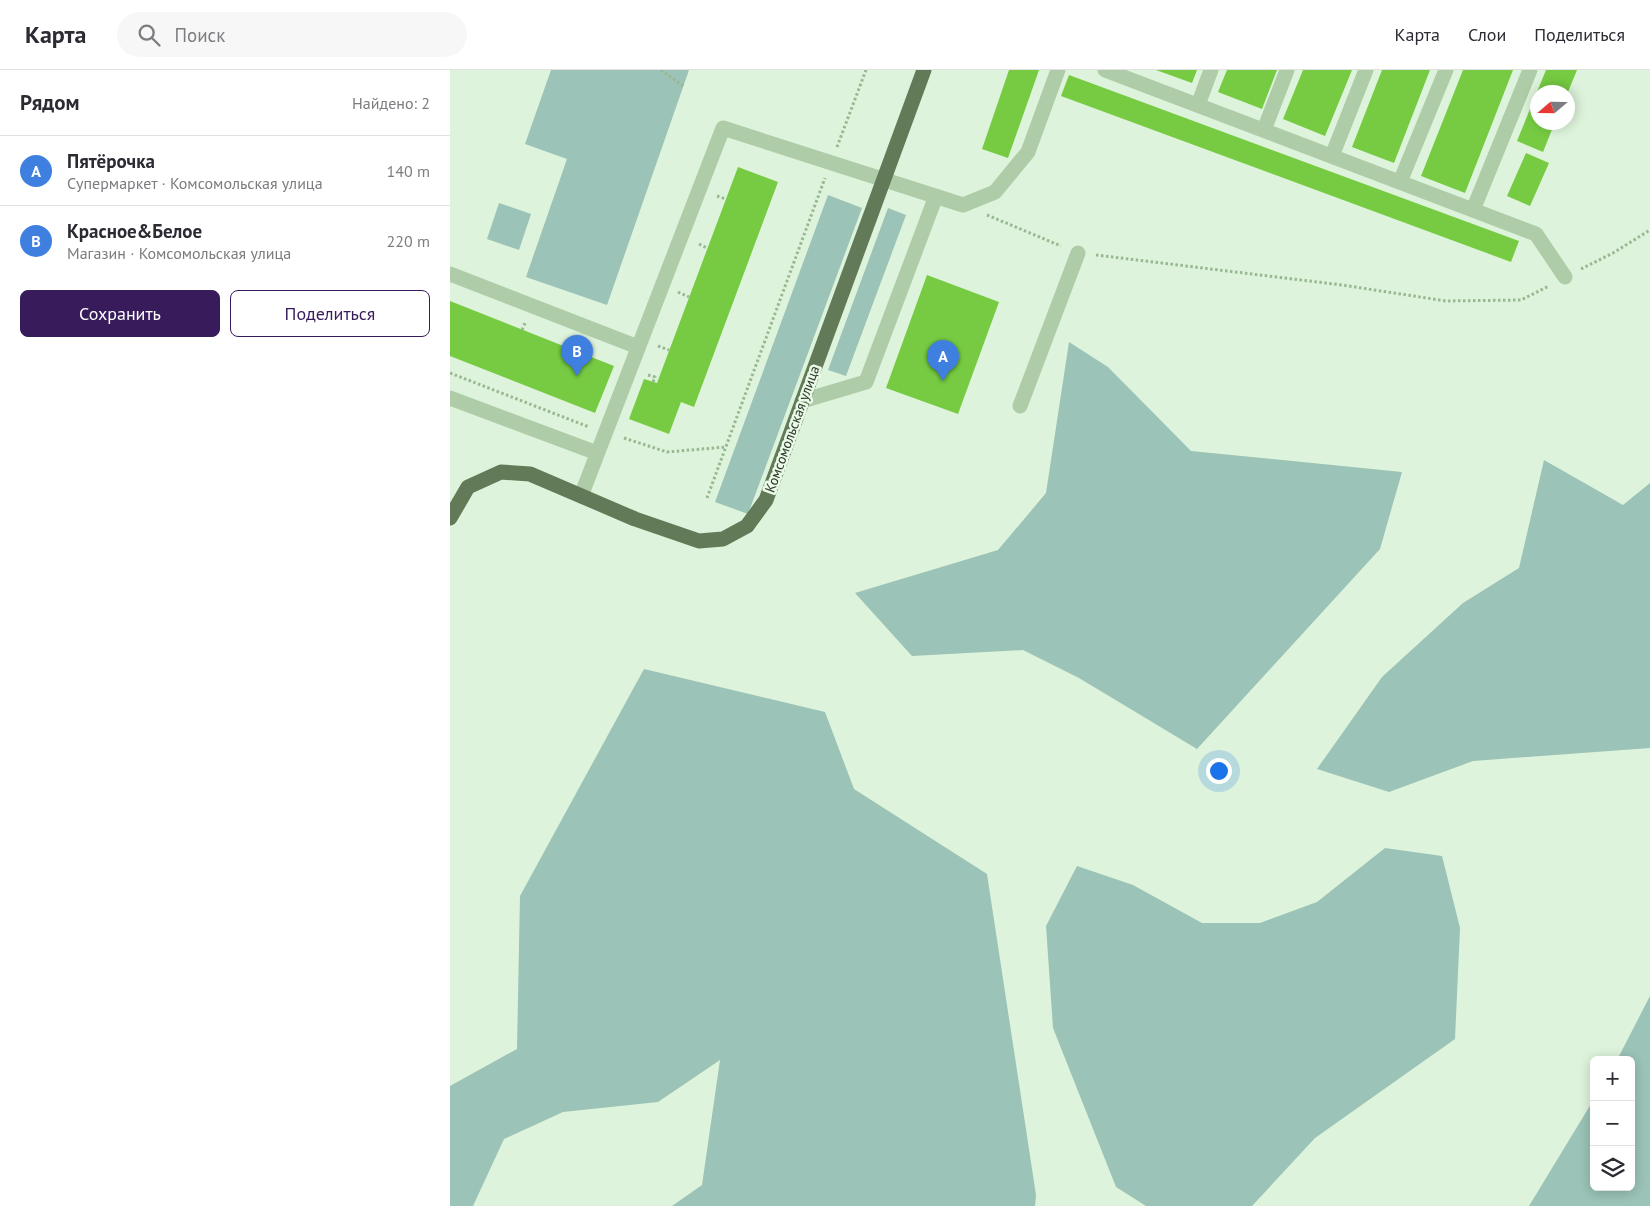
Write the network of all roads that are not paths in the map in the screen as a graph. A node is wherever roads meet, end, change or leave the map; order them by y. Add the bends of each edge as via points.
1 (924, 70) edge
2 (1058, 70) edge
3 (1105, 70) edge
4 (1211, 70) edge
5 (1287, 70) edge
6 (1366, 70) edge
7 (1446, 70) edge
8 (1530, 70) edge
9 (1130, 74) edge
10 (1198, 105) junction
11 (1264, 130) junction
12 (1332, 156) junction
13 (883, 180) junction
14 (1400, 182) junction
15 (936, 196) junction
16 (1473, 210) junction
17 (1078, 253) road end
18 (450, 274) edge
19 (1565, 277) road end
20 (638, 347) junction
21 (450, 398) edge
22 (802, 402) junction
23 (1020, 406) dead end
24 (597, 453) junction
25 (581, 496) junction
26 (450, 518) edge

1 - 13 main road, Комсомольская улица
2 - 15 lane via 1028,152 995,192 963,205
3 - 9 lane
4 - 10 lane
5 - 11 lane
6 - 12 lane
7 - 14 lane
8 - 16 lane
9 - 10 lane
10 - 11 lane
11 - 12 lane
12 - 14 lane
13 - 15 lane
13 - 20 lane via 723,128
13 - 22 main road, Комсомольская улица
14 - 16 lane
15 - 22 lane via 866,382
16 - 19 lane via 1536,234
17 - 23 lane
18 - 20 lane
20 - 24 lane
21 - 24 lane
22 - 25 main road, Комсомольская улица via 766,500 747,526 723,539 699,541
24 - 25 lane
25 - 26 main road, Комсомольская улица via 530,474 501,472 468,487

